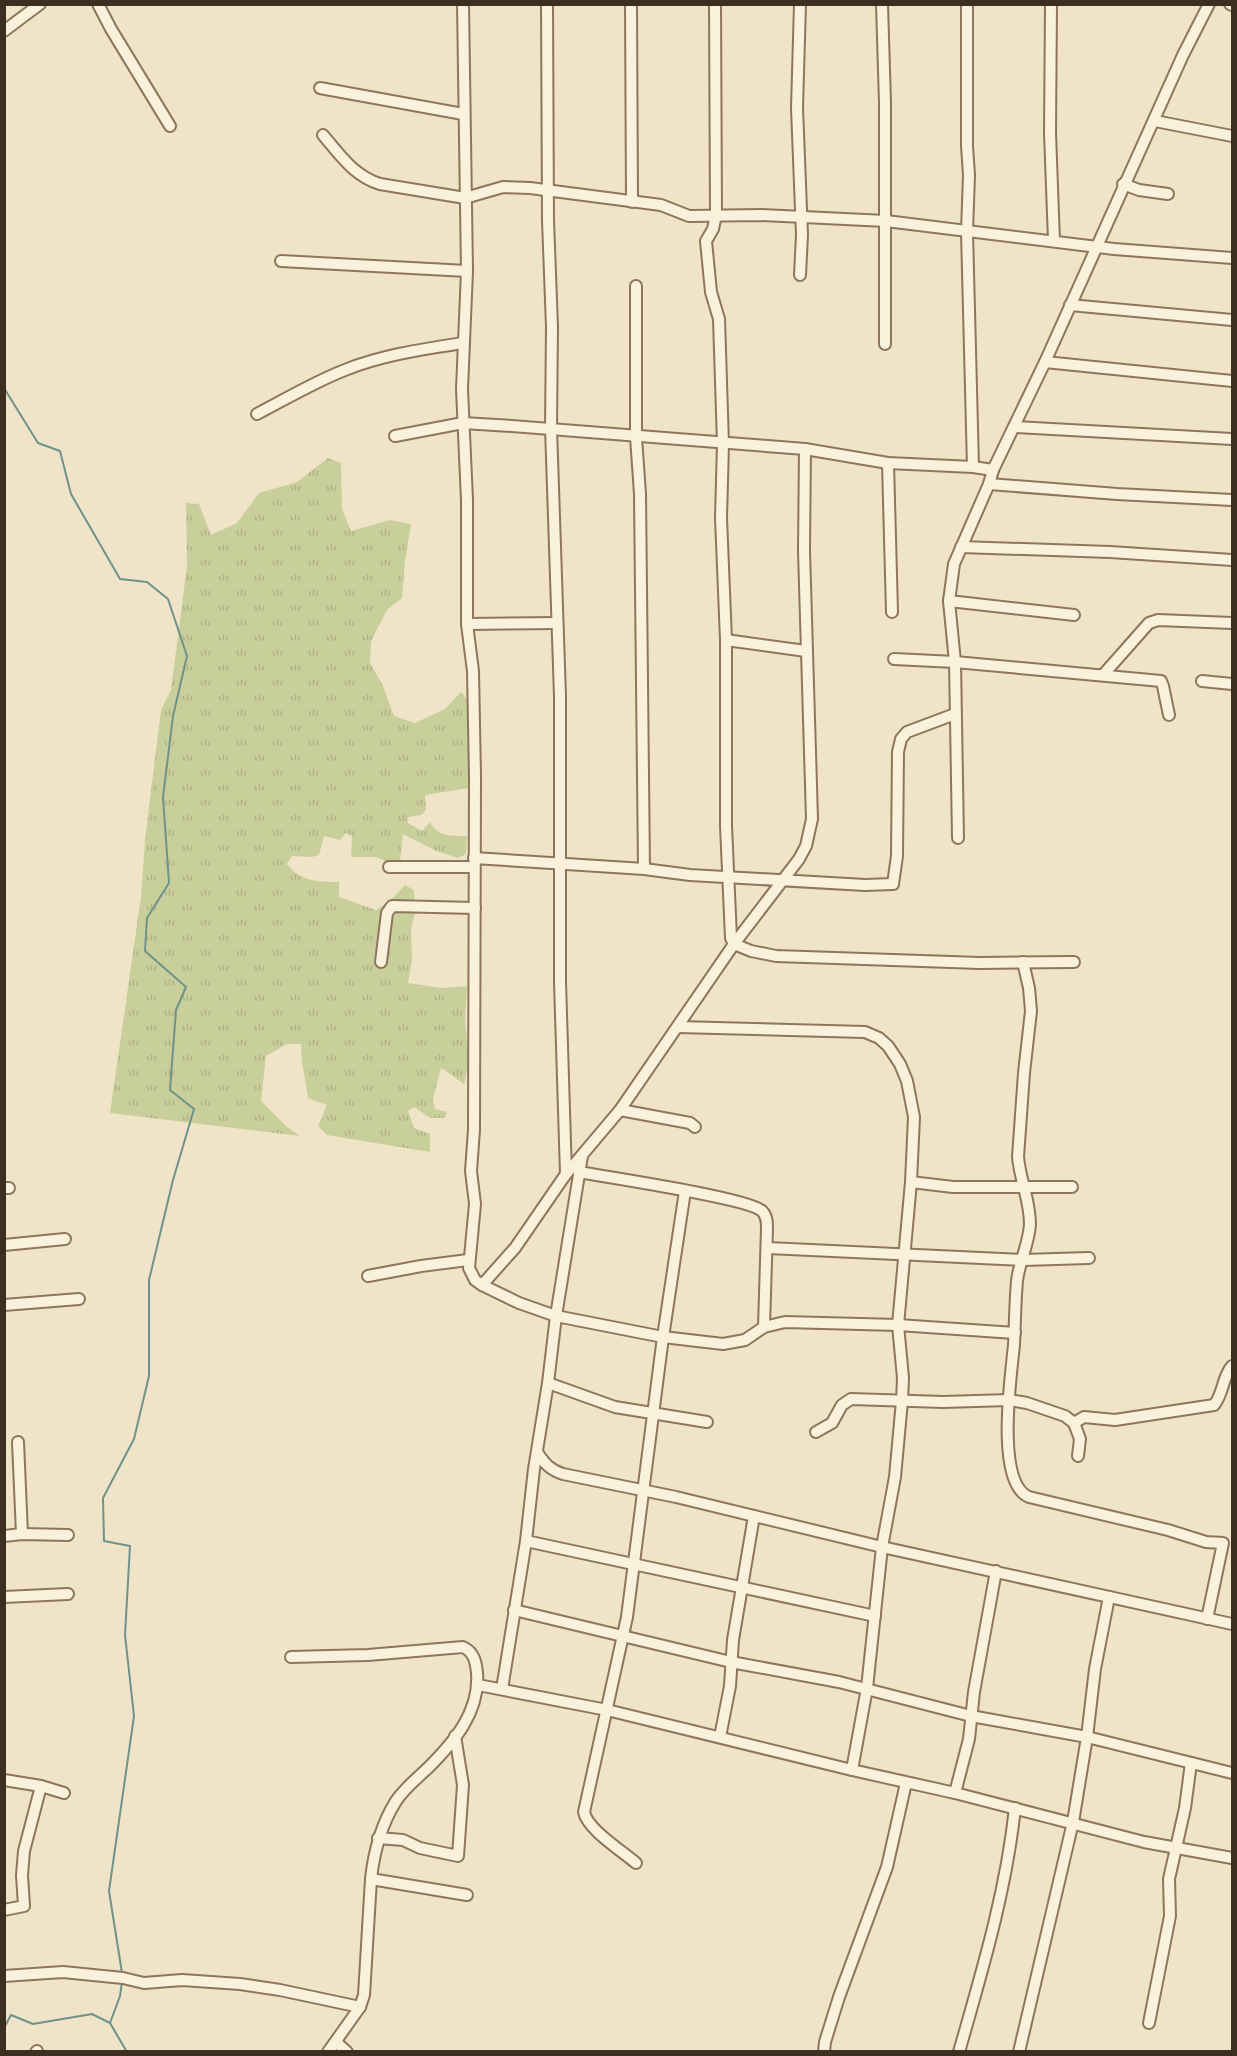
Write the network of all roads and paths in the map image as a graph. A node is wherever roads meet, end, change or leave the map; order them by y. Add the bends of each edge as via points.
1 (40, 4) edge
2 (98, 4) edge
3 (463, 4) edge
4 (547, 4) edge
5 (631, 4) edge
6 (715, 4) edge
7 (800, 4) edge
8 (882, 4) edge
9 (967, 4) edge
10 (1051, 4) edge
11 (1209, 4) edge
12 (4, 31) edge
13 (320, 88) dead end
14 (464, 114) junction
15 (1155, 121) junction
16 (170, 126) dead end
17 (323, 135) dead end
18 (1232, 136) edge
19 (1123, 184) junction
20 (549, 191) junction
21 (1168, 194) dead end
22 (465, 198) junction
23 (632, 202) junction
24 (716, 215) junction
25 (802, 217) junction
26 (886, 221) junction
27 (967, 232) junction
28 (1054, 241) junction
29 (1097, 246) junction
30 (1233, 258) edge
31 (281, 261) dead end
32 (467, 271) junction
33 (800, 275) dead end
34 (636, 286) dead end
35 (1070, 305) junction
36 (1233, 320) edge
37 (463, 343) junction
38 (885, 344) dead end
39 (1045, 362) junction
40 (1233, 381) edge
41 (257, 414) dead end
42 (463, 423) junction
43 (1014, 427) junction
44 (551, 428) junction
45 (395, 435) dead end
46 (636, 437) junction
47 (1233, 439) edge
48 (723, 444) junction
49 (805, 449) junction
50 (888, 463) junction
51 (973, 467) junction
52 (993, 470) junction
53 (989, 484) junction
54 (1233, 500) edge
55 (961, 547) junction
56 (1233, 560) edge
57 (949, 602) junction
58 (892, 612) dead end
59 (1074, 615) dead end
60 (556, 623) junction
61 (1233, 623) edge
62 (467, 624) junction
63 (726, 640) junction
64 (806, 651) junction
65 (894, 659) dead end
66 (955, 662) junction
67 (1103, 675) junction
68 (1202, 681) dead end
69 (1233, 684) edge
70 (955, 714) junction
71 (1169, 716) dead end
72 (958, 838) dead end
73 (474, 863) junction
74 (560, 863) junction
75 (389, 867) dead end
76 (644, 870) junction
77 (728, 878) junction
78 (781, 880) junction
79 (475, 908) junction
80 (734, 944) junction
81 (381, 962) dead end
82 (1023, 962) junction
83 (1074, 962) dead end
84 (678, 1027) junction
85 (620, 1110) junction
86 (695, 1127) dead end
87 (582, 1155) junction
88 (1019, 1170) junction
89 (579, 1172) junction
90 (566, 1174) junction
91 (911, 1182) junction
92 (1008, 1186) junction
93 (1072, 1187) dead end
94 (1025, 1188) junction
95 (685, 1191) junction
96 (65, 1239) dead end
97 (4, 1245) edge
98 (768, 1248) junction
99 (906, 1253) junction
100 (1089, 1258) dead end
101 (468, 1260) junction
102 (1023, 1260) junction
103 (368, 1276) dead end
104 (482, 1285) junction
105 (79, 1299) dead end
106 (4, 1305) edge
107 (556, 1316) junction
108 (898, 1325) junction
109 (764, 1327) junction
110 (1015, 1333) junction
111 (663, 1337) junction
112 (1233, 1366) edge
113 (548, 1383) junction
114 (1009, 1400) junction
115 (902, 1401) junction
116 (653, 1414) junction
117 (707, 1422) dead end
118 (1074, 1423) junction
119 (816, 1432) dead end
120 (18, 1442) dead end
121 (537, 1452) junction
122 (1078, 1456) dead end
123 (644, 1491) junction
124 (754, 1516) junction
125 (22, 1534) junction
126 (68, 1534) dead end
127 (4, 1536) edge
128 (526, 1541) junction
129 (1228, 1544) edge
130 (882, 1546) junction
131 (633, 1563) junction
132 (996, 1571) junction
133 (742, 1589) junction
134 (68, 1594) dead end
135 (4, 1597) edge
136 (1109, 1597) junction
137 (514, 1610) junction
138 (875, 1616) junction
139 (1207, 1619) junction
140 (1233, 1624) edge
141 (623, 1637) junction
142 (291, 1657) dead end
143 (731, 1662) junction
144 (478, 1685) junction
145 (867, 1688) junction
146 (502, 1689) junction
147 (607, 1710) junction
148 (971, 1716) junction
149 (455, 1736) junction
150 (720, 1737) junction
151 (1087, 1737) junction
152 (1191, 1763) junction
153 (852, 1770) junction
154 (1233, 1773) edge
155 (4, 1780) edge
156 (906, 1783) junction
157 (41, 1786) junction
158 (64, 1793) dead end
159 (955, 1793) junction
160 (1015, 1808) junction
161 (1073, 1822) junction
162 (378, 1838) junction
163 (1176, 1846) junction
164 (1233, 1858) edge
165 (636, 1863) dead end
166 (371, 1880) junction
167 (467, 1895) dead end
168 (4, 1910) edge
169 (4, 1976) edge
170 (360, 2007) junction
171 (1149, 2023) dead end
172 (336, 2042) junction
173 (328, 2052) edge
174 (347, 2052) edge
175 (824, 2052) edge
176 (959, 2052) edge
177 (1019, 2052) edge

1 - 12 street
2 - 16 street
3 - 14 street
4 - 20 street
5 - 23 street
6 - 24 street
7 - 25 street via 797,108
8 - 26 street
9 - 27 street
10 - 28 street
11 - 15 street
13 - 14 street
14 - 22 street
15 - 18 street
15 - 19 street
17 - 22 street via 369,181
19 - 21 street
19 - 29 street
20 - 22 street via 503,187
20 - 23 street
20 - 44 street
22 - 32 street
23 - 24 street via 661,205 689,216
24 - 25 street
24 - 48 street via 705,242 711,292 719,319
25 - 26 street
25 - 33 street
26 - 27 street
26 - 38 street
27 - 28 street
27 - 51 street
28 - 29 street
29 - 30 street
29 - 35 street
31 - 32 street
32 - 37 street
34 - 46 street
35 - 36 street
35 - 39 street
37 - 41 street via 346,369
37 - 42 street
39 - 40 street
39 - 43 street
42 - 44 street
42 - 45 street
42 - 62 street
43 - 47 street
43 - 52 street
44 - 46 street
44 - 60 street
46 - 48 street
46 - 76 street
48 - 49 street
48 - 63 street via 721,518
49 - 50 street
49 - 64 street
50 - 51 street
50 - 58 street
51 - 52 street
52 - 53 street
53 - 54 street
53 - 55 street
55 - 56 street
55 - 57 street via 954,564
57 - 59 street
57 - 66 street
60 - 62 street
60 - 74 street
61 - 67 street via 1149,623
62 - 73 street via 472,671
63 - 64 street
63 - 77 street
64 - 78 street via 812,819 806,846
65 - 66 street
66 - 67 street
66 - 70 street
67 - 71 street via 1161,681
68 - 69 street
70 - 72 street
70 - 78 street via 907,732 901,739 893,884
73 - 74 street
73 - 75 street
73 - 79 street
74 - 76 street
74 - 90 street
76 - 77 street
77 - 78 street
77 - 80 street via 729,929
78 - 80 street
79 - 81 street via 392,906 387,913
79 - 101 street via 471,1171 475,1204
80 - 82 street via 776,956
80 - 84 street
82 - 83 street
82 - 88 street via 1031,1011 1023,1073
84 - 85 street
84 - 91 street via 865,1032 879,1038 900,1064 907,1081 914,1117
85 - 86 street
85 - 87 street
87 - 89 street
87 - 90 street
88 - 92 street
88 - 94 street
89 - 95 street
89 - 107 street
90 - 104 street via 527,1233
91 - 92 street via 952,1187
91 - 99 street
92 - 94 street
93 - 94 street
94 - 102 street via 1030,1224
95 - 98 street via 761,1210 766,1218
95 - 111 street
96 - 97 street
98 - 99 street
98 - 109 street
99 - 102 street
99 - 108 street
100 - 102 street
101 - 103 street
101 - 104 street via 471,1274
102 - 110 street via 1017,1279
104 - 107 street
105 - 106 street
107 - 111 street
107 - 113 street
108 - 109 street via 785,1322
108 - 110 street
108 - 115 street
109 - 111 street via 745,1340 723,1344
110 - 114 street
111 - 116 street
112 - 118 street via 1214,1405 1115,1420 1084,1417
113 - 116 street via 615,1407
113 - 121 street
114 - 115 street
114 - 118 street via 1041,1407
114 - 129 street via 1010,1457 1023,1494 1206,1542
115 - 119 street via 851,1399 842,1405 832,1423
115 - 130 street via 895,1477
116 - 117 street
116 - 123 street
118 - 122 street via 1080,1439
120 - 125 street
121 - 123 street via 553,1471
121 - 128 street
123 - 124 street
123 - 131 street
124 - 130 street
124 - 133 street
125 - 126 street
125 - 127 street
128 - 131 street
128 - 137 street
129 - 139 street
130 - 132 street
130 - 138 street
131 - 133 street
131 - 141 street
132 - 136 street
132 - 148 street
133 - 138 street
133 - 143 street
134 - 135 street
136 - 139 street
136 - 151 street
137 - 141 street
137 - 146 street
138 - 145 street
139 - 140 street
141 - 143 street
141 - 147 street
142 - 144 street via 463,1647 473,1656
143 - 145 street
143 - 150 street
144 - 146 street
144 - 149 street via 472,1710
145 - 148 street
145 - 153 street
146 - 147 street
147 - 150 street
147 - 165 street via 585,1819
148 - 151 street
148 - 159 street
149 - 162 street via 397,1799
149 - 162 street via 463,1785 458,1856 403,1840
150 - 153 street
151 - 152 street
151 - 161 street
152 - 154 street
152 - 163 street
153 - 156 street
155 - 157 street
156 - 159 street
156 - 175 street via 887,1867 839,1997
157 - 158 street
157 - 168 street via 24,1851 24,1906
159 - 160 street
160 - 161 street
160 - 176 street via 1005,1879
161 - 163 street via 1144,1842
161 - 177 street
162 - 166 street
163 - 164 street
163 - 171 street via 1169,1879 1170,1916
166 - 167 street
166 - 170 street via 367,1978
169 - 170 street via 63,1972 144,1983 240,1983
170 - 172 street
172 - 173 street
172 - 174 street

